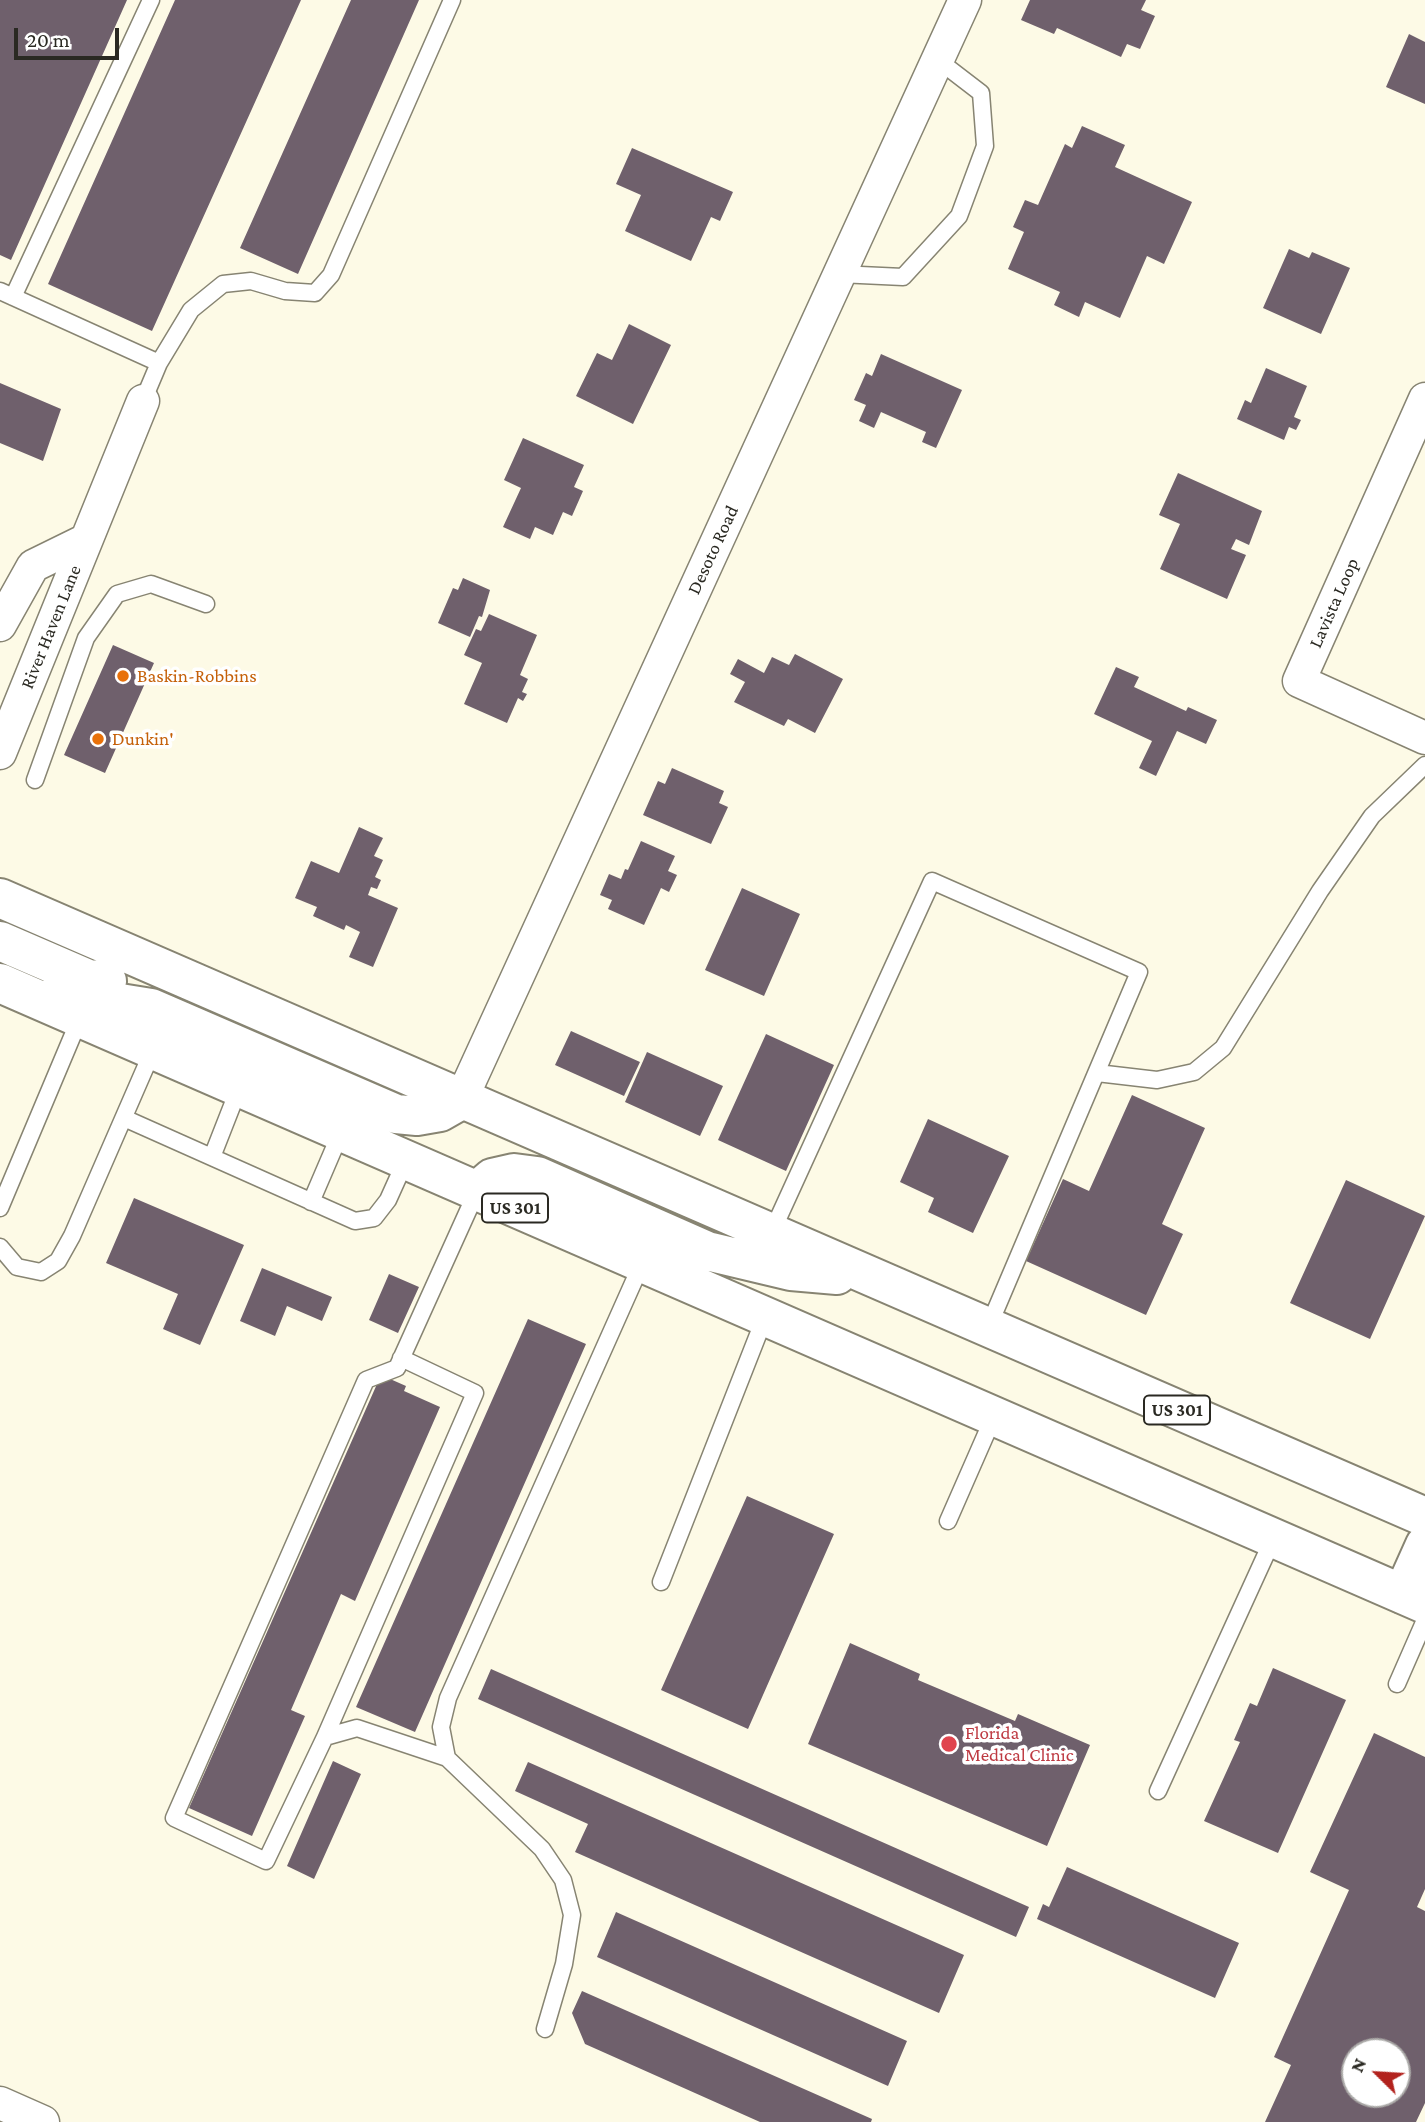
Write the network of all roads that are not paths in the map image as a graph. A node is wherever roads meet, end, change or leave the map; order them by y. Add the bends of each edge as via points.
1 (151, 0) edge
2 (452, 0) edge
3 (965, 0) edge
4 (938, 60) junction
5 (839, 274) junction
6 (7, 294) edge
7 (159, 363) junction
8 (1425, 399) edge
9 (143, 401) joint
10 (86, 540) junction
11 (206, 604) dead end
12 (3, 610) edge
13 (1425, 738) edge
14 (0, 753) edge
15 (1425, 765) edge
16 (36, 780) dead end
17 (0, 898) edge
18 (0, 941) edge
19 (0, 983) edge
20 (217, 993) junction
21 (80, 1018) junction
22 (160, 1032) junction
23 (1097, 1073) junction
24 (240, 1088) junction
25 (461, 1100) junction
26 (124, 1118) junction
27 (341, 1132) junction
28 (212, 1157) junction
29 (406, 1160) junction
30 (477, 1191) junction
31 (311, 1202) junction
32 (0, 1208) edge
33 (771, 1234) junction
34 (0, 1247) edge
35 (642, 1263) junction
36 (870, 1279) junction
37 (765, 1317) junction
38 (988, 1328) junction
39 (401, 1358) junction
40 (994, 1416) junction
41 (1425, 1517) edge
42 (948, 1521) dead end
43 (1273, 1539) junction
44 (1425, 1545) edge
45 (661, 1582) dead end
46 (1418, 1606) edge
47 (1397, 1684) dead end
48 (325, 1737) junction
49 (447, 1758) junction
50 (1158, 1791) dead end
51 (545, 2029) dead end
52 (0, 2103) edge
53 (43, 2122) edge

1 - 6 lane
2 - 7 lane via 331,275 315,293 285,291 251,281 223,284 191,310
3 - 4 street, Desoto Road
4 - 5 street, Desoto Road
4 - 5 lane via 981,93 985,146 959,216 903,276
5 - 25 street, Desoto Road
6 - 7 lane
7 - 9 lane
8 - 13 street, Lavista Loop via 1299,681
9 - 10 street, River Haven Lane
10 - 12 street, River Haven Lane via 33,566
10 - 14 street, River Haven Lane
11 - 16 lane via 151,584 117,594 86,638
15 - 23 lane via 1372,816 1223,1048 1194,1072 1157,1080
17 - 20 main road, US 301
18 - 20 main road via 88,979
19 - 21 main road, US 301
19 - 22 main road via 151,1008
20 - 25 main road, US 301
21 - 22 main road, US 301
21 - 32 lane
22 - 24 main road, US 301
22 - 25 main road via 396,1114 417,1116
22 - 26 lane
23 - 33 lane via 1139,972 932,881
23 - 38 lane
24 - 27 main road, US 301
24 - 28 lane
25 - 33 main road, US 301
26 - 28 lane
26 - 34 lane via 58,1261 41,1272 18,1267
27 - 29 main road, US 301
27 - 31 lane
28 - 31 lane
29 - 30 main road, US 301
29 - 31 lane via 388,1200 374,1218 355,1221
30 - 35 main road, US 301
30 - 36 main road via 492,1178 514,1173 537,1176 707,1251 791,1271
30 - 39 lane
33 - 36 main road, US 301
35 - 37 main road, US 301
35 - 49 lane via 448,1698 441,1727
36 - 38 main road, US 301
37 - 40 main road, US 301
37 - 45 lane
38 - 41 main road, US 301
39 - 48 lane via 475,1393
39 - 48 lane via 397,1368 366,1380 174,1818 266,1861
40 - 42 lane
40 - 43 main road, US 301
43 - 46 main road, US 301
43 - 50 lane
44 - 46 main road
46 - 47 lane
48 - 49 lane via 357,1728
49 - 51 lane via 542,1849 563,1880 572,1915 564,1964
52 - 53 street

